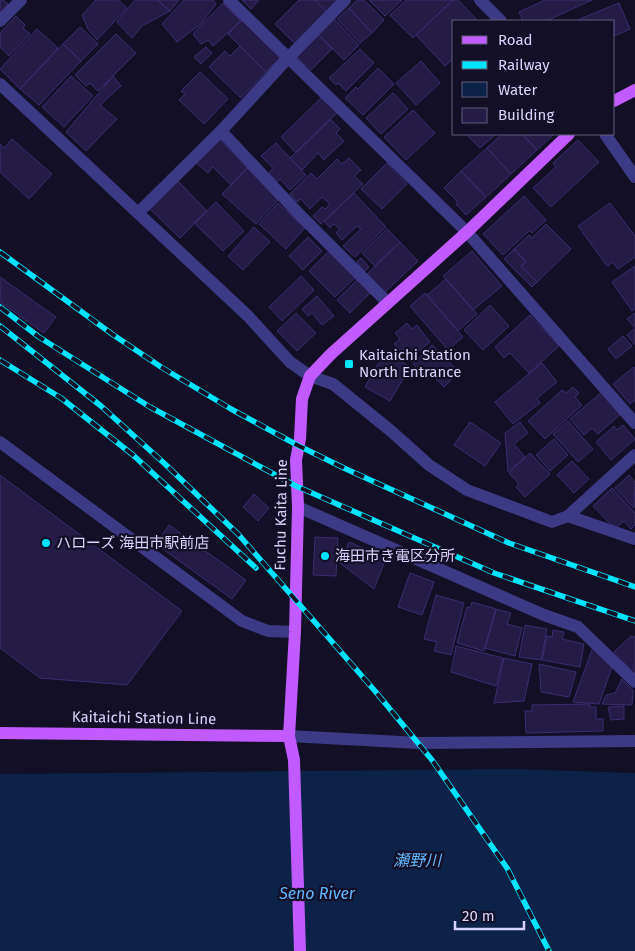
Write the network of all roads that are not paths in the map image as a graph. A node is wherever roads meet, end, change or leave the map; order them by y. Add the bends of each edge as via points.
1 (21, 0) edge
2 (228, 0) edge
3 (345, 0) edge
4 (480, 0) edge
5 (500, 20) edge
6 (0, 21) edge
7 (288, 58) junction
8 (0, 84) edge
9 (635, 90) edge
10 (615, 100) edge
11 (221, 131) junction
12 (568, 135) edge
13 (606, 135) edge
14 (635, 177) edge
15 (138, 213) junction
16 (467, 232) junction
17 (388, 303) junction
18 (310, 376) junction
19 (635, 423) edge
20 (0, 442) edge
21 (635, 455) edge
22 (298, 507) junction
23 (568, 516) junction
24 (635, 540) edge
25 (295, 632) junction
26 (635, 682) edge
27 (0, 733) edge
28 (289, 736) junction
29 (635, 741) edge
30 (300, 951) edge

1 - 6 street
2 - 7 street
3 - 7 street
4 - 5 street
7 - 11 street
7 - 16 street
8 - 15 street
9 - 10 main road
11 - 15 street
11 - 17 street
12 - 16 main road, Fuchu Kaita Line
13 - 14 street
15 - 18 street via 248,316 290,362
16 - 17 main road, Fuchu Kaita Line
16 - 19 street
17 - 18 main road, Fuchu Kaita Line
18 - 22 main road, Fuchu Kaita Line via 302,399 296,460
18 - 23 street via 334,384 429,465 467,490 552,522
20 - 25 street via 242,621 268,631
21 - 23 street
22 - 25 main road, Fuchu Kaita Line
22 - 26 street via 578,627
23 - 24 street
25 - 28 main road, Fuchu Kaita Line
27 - 28 main road, Kaitaichi Station Line
28 - 29 street via 419,743
28 - 30 main road, Fuchu Kaita Line via 294,760

